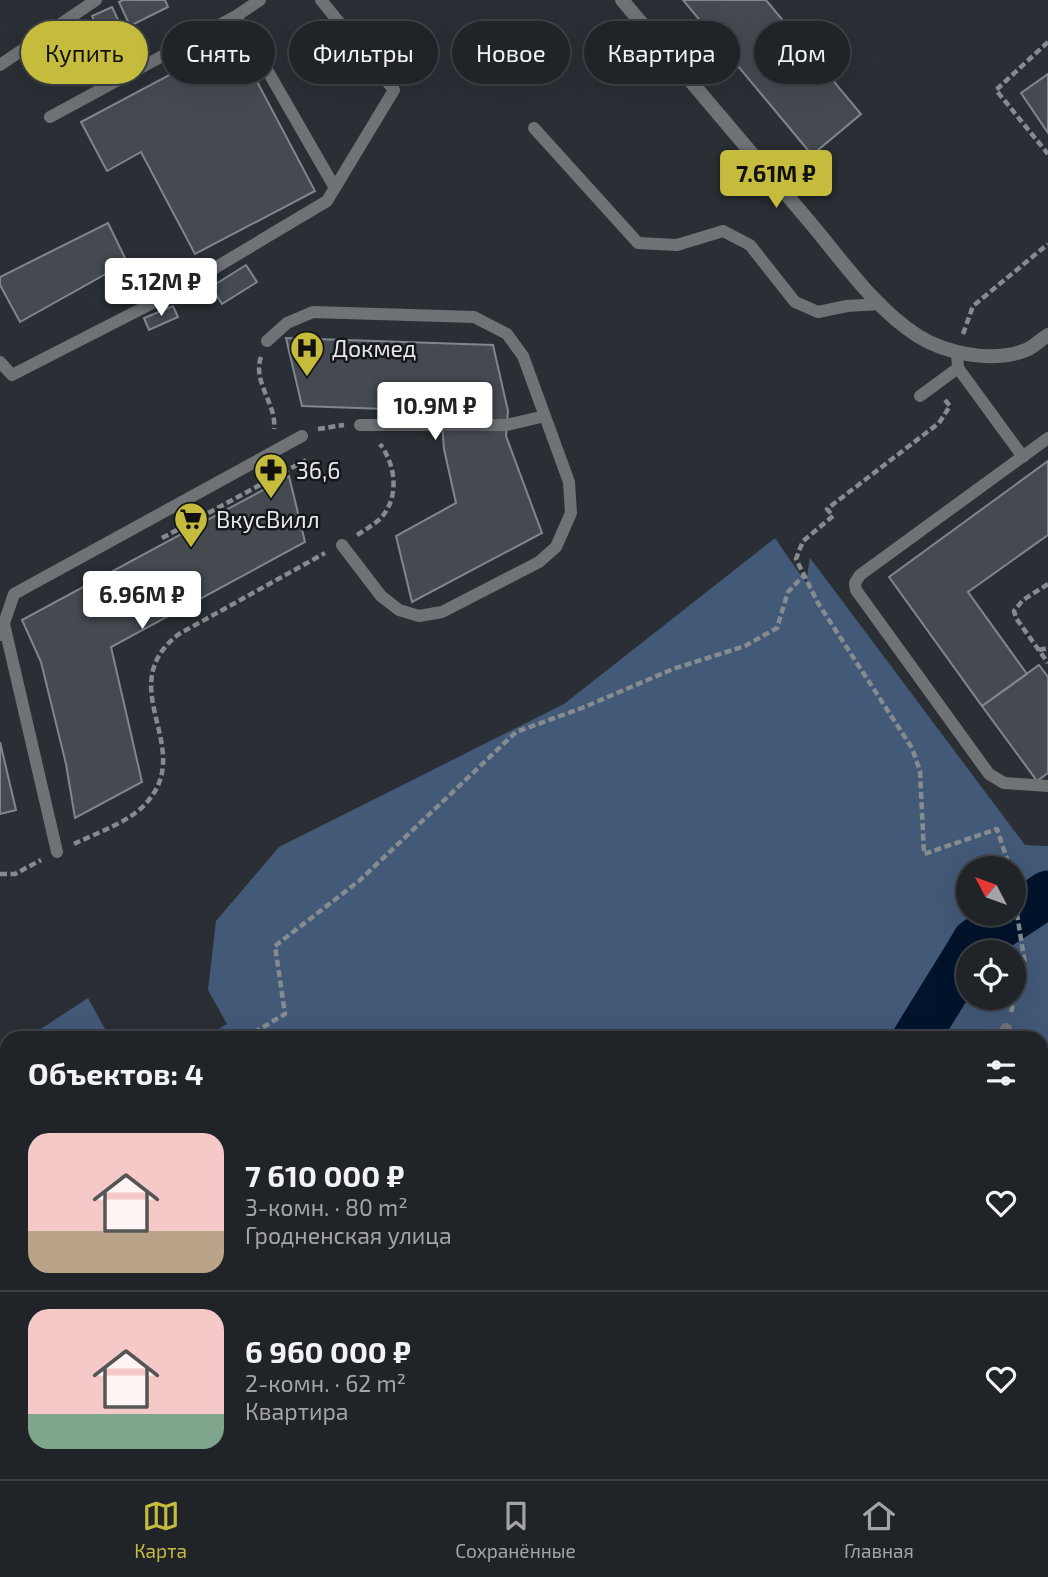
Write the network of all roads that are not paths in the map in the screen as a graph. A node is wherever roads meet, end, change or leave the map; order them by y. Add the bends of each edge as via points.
1 (96, 0) edge
2 (260, 0) edge
3 (321, 0) edge
4 (622, 0) edge
5 (236, 16) junction
6 (0, 65) edge
7 (50, 117) dead end
8 (534, 128) dead end
9 (335, 188) junction
10 (880, 304) junction
11 (1048, 335) edge
12 (267, 341) road end
13 (957, 352) junction
14 (0, 362) edge
15 (958, 368) junction
16 (920, 396) dead end
17 (545, 416) junction
18 (360, 425) road end
19 (302, 436) road end
20 (1048, 438) edge
21 (1023, 457) junction
22 (342, 545) road end
23 (4, 620) junction
24 (0, 635) edge
25 (1048, 786) edge
26 (57, 852) road end

1 - 6 lane
2 - 5 lane
3 - 9 lane via 394,90
4 - 10 street
5 - 7 lane
5 - 9 lane
8 - 10 lane via 638,243 677,245 723,231 750,246 795,302 818,312
9 - 14 lane via 327,201 178,290 12,374
10 - 13 street via 920,338
11 - 13 street via 1027,350 997,355
12 - 17 lane via 287,323 313,312 474,317 507,334 523,356
13 - 15 lane
15 - 16 lane
15 - 21 lane
17 - 18 lane via 507,425
17 - 22 lane via 569,482 572,513 556,547 538,562 442,612 419,616 399,610 381,596
19 - 23 lane via 14,594
20 - 21 lane
21 - 25 lane via 860,575 855,587 989,774 1004,783
23 - 24 lane
23 - 26 lane

